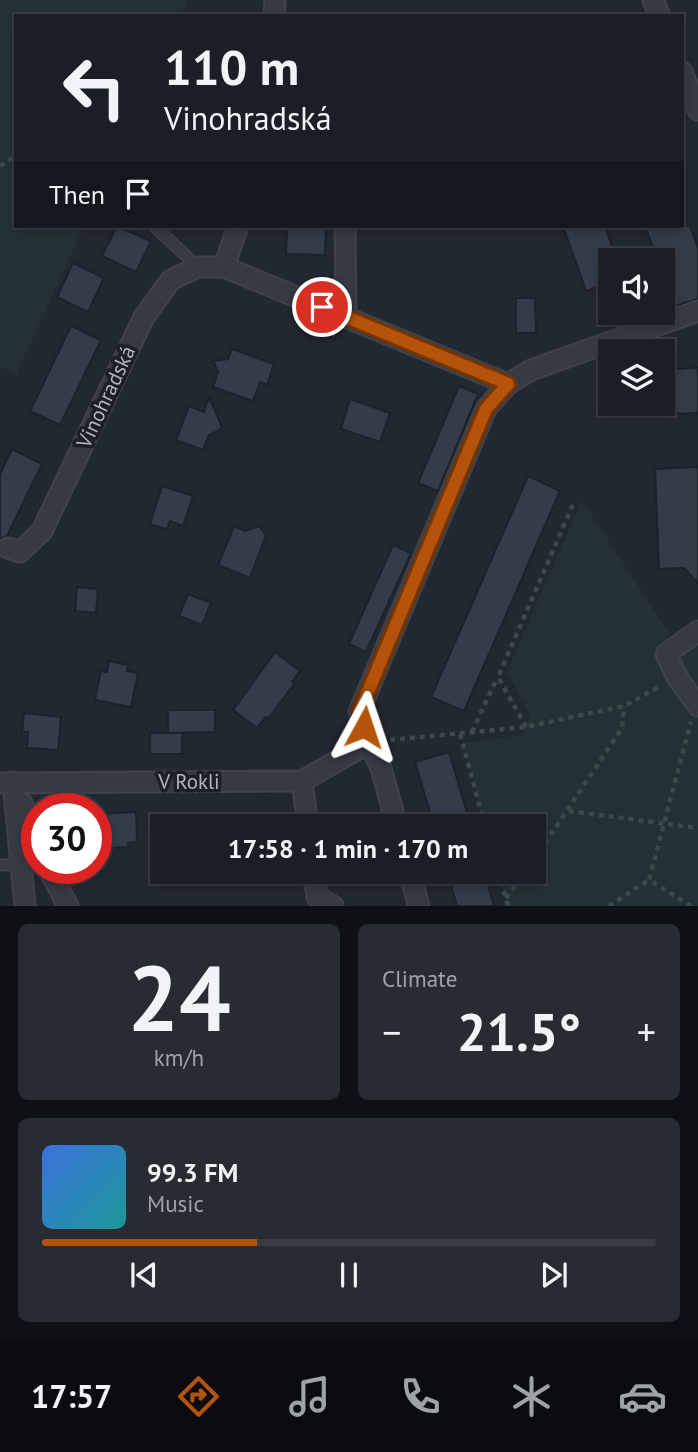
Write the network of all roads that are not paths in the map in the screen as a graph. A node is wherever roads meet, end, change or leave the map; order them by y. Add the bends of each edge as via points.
1 (684, 77) edge
2 (698, 110) edge
3 (156, 228) edge
4 (237, 228) edge
5 (345, 228) edge
6 (198, 267) junction
7 (224, 267) junction
8 (698, 311) edge
9 (346, 317) junction
10 (508, 384) junction
11 (9, 548) dead end
12 (698, 631) edge
13 (697, 706) edge
14 (369, 743) junction
15 (302, 781) junction
16 (7, 783) edge
17 (21, 810) edge
18 (306, 814) edge
19 (394, 814) edge
20 (21, 860) edge
21 (0, 865) edge
22 (21, 865) edge
23 (23, 884) edge
24 (56, 884) edge
25 (315, 884) edge
26 (413, 884) edge
27 (25, 906) edge
28 (68, 906) edge
29 (333, 906) edge
30 (419, 906) edge

1 - 2 street
3 - 6 lane
4 - 7 street
5 - 9 street
6 - 7 street, Vinohradská
6 - 11 street, Vinohradská via 171,280 144,317 42,531 20,552
7 - 9 street, Vinohradská
8 - 10 street via 531,370
9 - 10 street, Vinohradská
10 - 14 street via 486,409 359,712
12 - 13 street via 666,654
14 - 15 street, V Rokli
14 - 19 street
15 - 16 street, V Rokli
15 - 18 street
16 - 17 street
16 - 20 street
21 - 22 lane
23 - 27 street
24 - 28 street
25 - 29 street via 317,897
26 - 30 street

